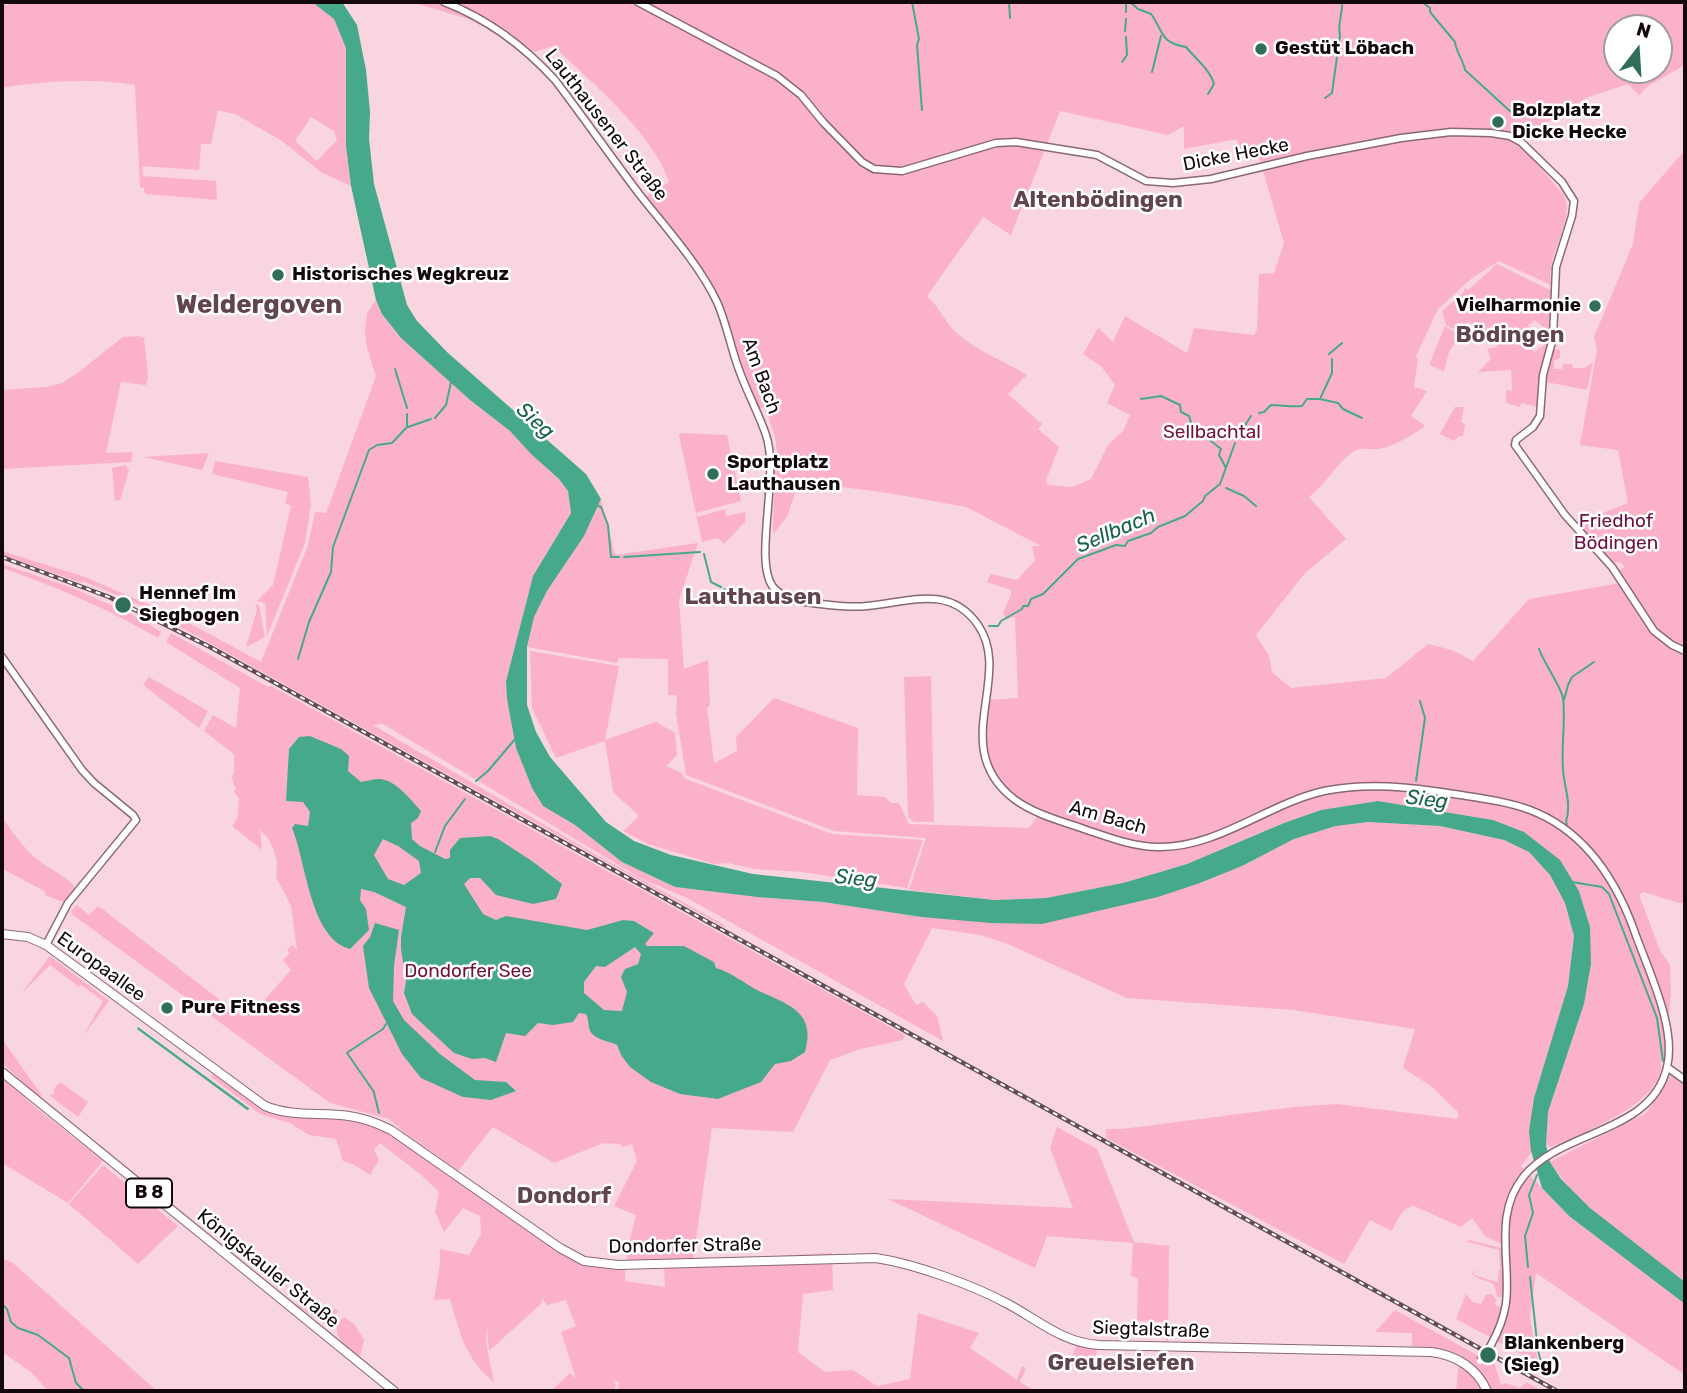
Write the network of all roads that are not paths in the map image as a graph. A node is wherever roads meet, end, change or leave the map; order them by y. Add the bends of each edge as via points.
1 (443, 2) edge
2 (638, 2) edge
3 (716, 299) joint
4 (1685, 651) edge
5 (2, 657) edge
6 (2, 934) edge
7 (46, 945) junction
8 (2, 1065) edge
9 (1667, 1067) junction
10 (2, 1072) edge
11 (1685, 1080) edge
12 (25, 1091) junction
13 (362, 1118) joint
14 (800, 1259) joint
15 (1472, 1370) junction
16 (394, 1391) edge
17 (1487, 1391) edge

1 - 3 street, Lauthausener Straße via 496,27 555,80
2 - 4 street, Dicke Hecke via 777,76 874,169 902,171 996,143 1016,142 1097,155 1146,181 1173,183 1451,132 1491,133 1521,142 1573,198 1556,267 1552,347 1543,375 1542,407 1538,422 1514,442 1565,515 1612,567 1654,631
3 - 9 street, Am Bach via 769,444 768,579 783,596 797,601 858,607 933,598 955,606 975,621 989,659 984,753 996,781 1013,798 1082,828 1161,847 1202,840 1297,799 1372,785 1530,810 1580,842 1617,890 1663,1012 1668,1032
5 - 7 street via 82,771 136,820 68,903
6 - 7 main road, Europaallee
7 - 13 main road, Europaallee via 265,1106 293,1114
8 - 12 main road, Königskauler Straße / B 8
9 - 11 street
9 - 15 street, Am Bach, bridge via 1657,1091 1639,1111 1551,1153 1518,1185 1506,1214 1503,1318 1492,1345
10 - 12 main road, Königskauler Straße / B 8
12 - 16 main road, Königskauler Straße / B 8
13 - 14 main road, Dondorfer Straße via 391,1130 584,1261 618,1265
14 - 15 main road, Siegtalstraße via 894,1261 984,1293 1085,1345 1431,1352 1456,1359
15 - 17 main road

